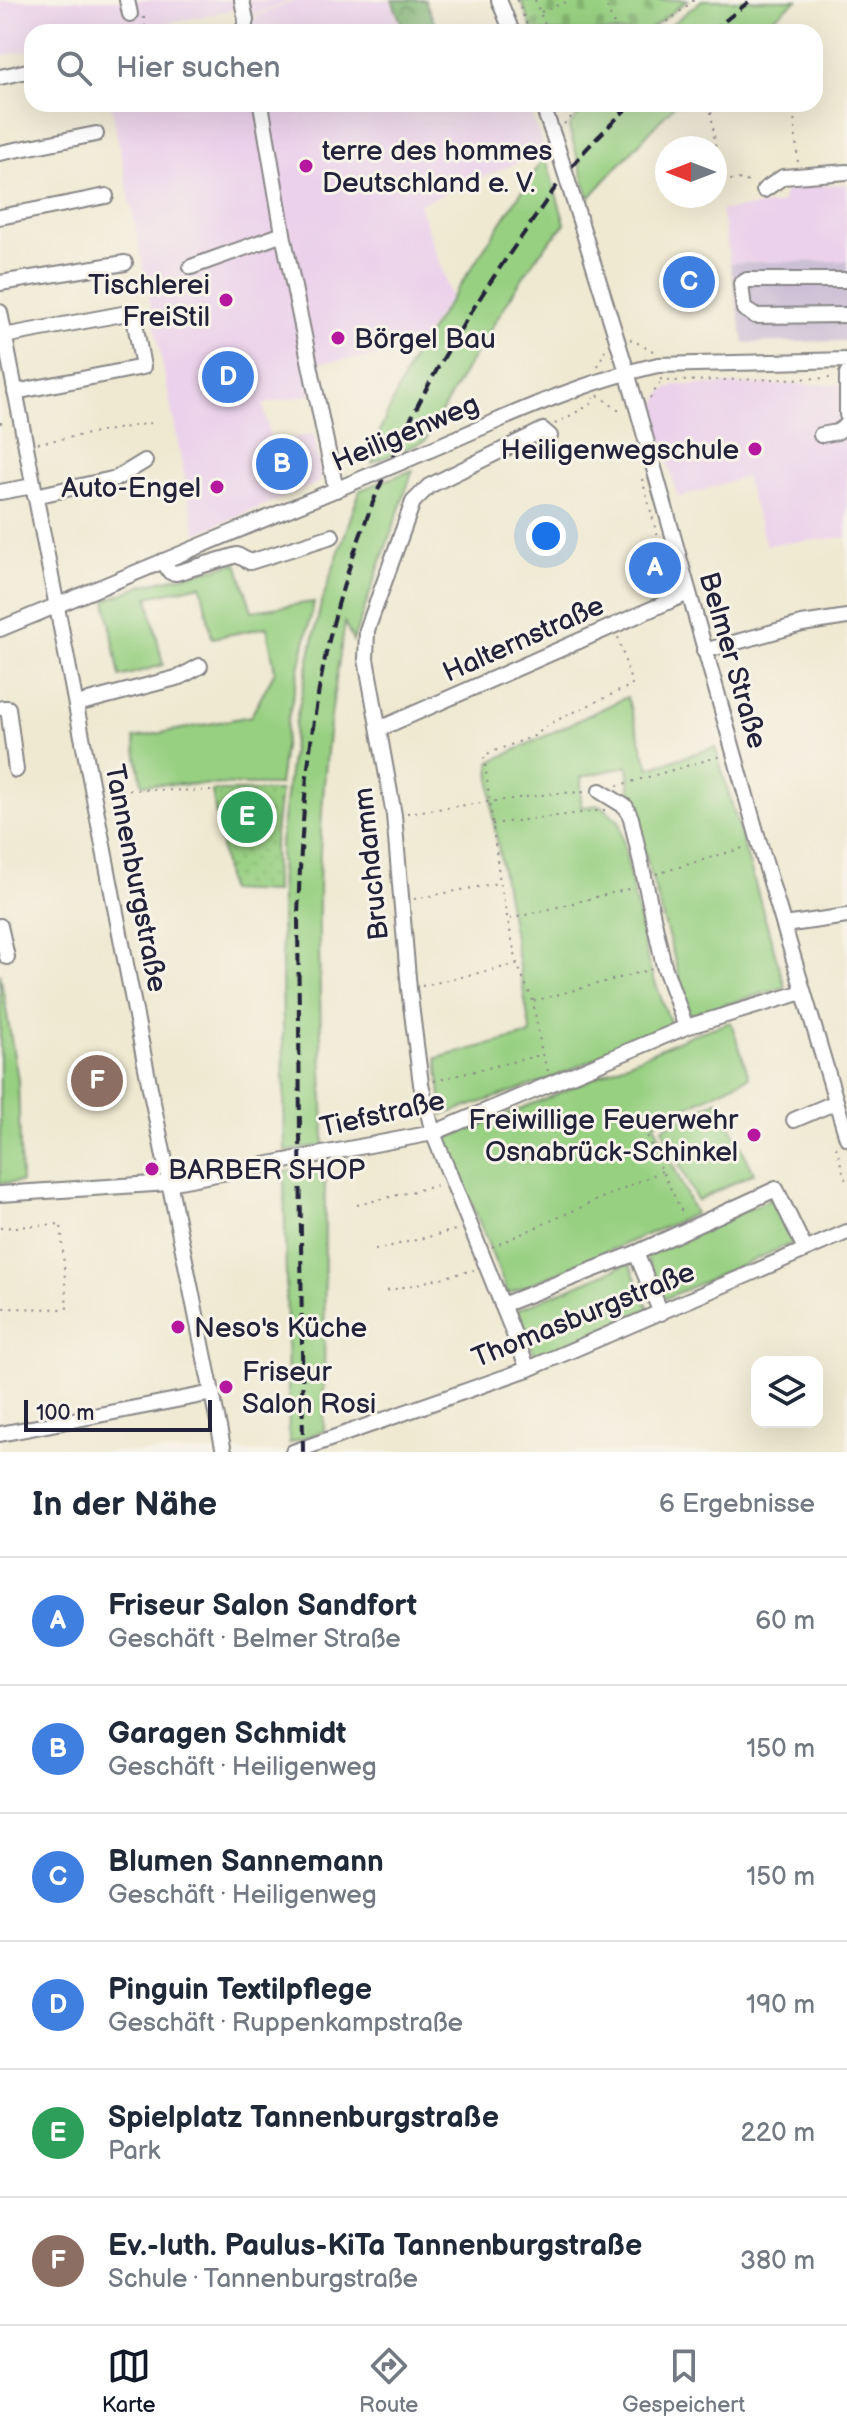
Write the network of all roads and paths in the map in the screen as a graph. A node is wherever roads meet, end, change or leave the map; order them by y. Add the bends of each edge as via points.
1 (242, 0) edge
2 (499, 0) edge
3 (517, 0) edge
4 (535, 0) edge
5 (570, 0) edge
6 (604, 0) edge
7 (694, 0) edge
8 (540, 12) junction
9 (245, 24) edge
10 (509, 24) edge
11 (527, 24) edge
12 (545, 24) edge
13 (614, 24) edge
14 (665, 24) edge
15 (24, 72) edge
16 (0, 77) edge
17 (262, 112) edge
18 (545, 112) edge
19 (578, 112) edge
20 (711, 112) edge
21 (794, 112) edge
22 (96, 134) dead end
23 (554, 136) junction
24 (0, 153) edge
25 (847, 172) edge
26 (799, 176) junction
27 (764, 190) joint
28 (106, 196) dead end
29 (0, 217) edge
30 (283, 234) junction
31 (125, 263) dead end
32 (191, 267) dead end
33 (847, 280) edge
34 (0, 283) edge
35 (0, 312) edge
36 (847, 315) edge
37 (4, 336) junction
38 (630, 339) dead end
39 (605, 347) dead end
40 (654, 351) dead end
41 (847, 360) edge
42 (596, 369) dead end
43 (627, 372) junction
44 (847, 376) edge
45 (15, 392) junction
46 (647, 401) dead end
47 (624, 408) dead end
48 (847, 415) edge
49 (156, 422) dead end
50 (847, 425) edge
51 (546, 433) joint
52 (821, 435) dead end
53 (25, 445) junction
54 (145, 461) dead end
55 (336, 490) junction
56 (34, 491) junction
57 (0, 492) edge
58 (332, 536) dead end
59 (163, 561) junction
60 (688, 593) junction
61 (57, 605) junction
62 (847, 617) edge
63 (614, 626) junction
64 (0, 629) edge
65 (704, 651) junction
66 (200, 666) dead end
67 (77, 704) junction
68 (2, 708) dead end
69 (379, 729) junction
70 (721, 756) dead end
71 (16, 770) dead end
72 (93, 788) junction
73 (212, 791) dead end
74 (600, 791) junction
75 (488, 803) junction
76 (626, 807) junction
77 (394, 815) junction
78 (491, 824) junction
79 (747, 846) dead end
80 (644, 881) junction
81 (500, 883) junction
82 (401, 902) junction
83 (847, 916) edge
84 (508, 919) junction
85 (784, 925) junction
86 (0, 926) edge
87 (7, 957) dead end
88 (517, 964) junction
89 (664, 966) junction
90 (409, 989) junction
91 (803, 992) junction
92 (533, 1001) junction
93 (686, 1027) junction
94 (542, 1054) junction
95 (421, 1084) junction
96 (553, 1084) junction
97 (836, 1102) junction
98 (794, 1120) dead end
99 (644, 1129) dead end
100 (433, 1133) junction
101 (847, 1138) edge
102 (662, 1171) junction
103 (451, 1181) junction
104 (169, 1183) junction
105 (0, 1194) edge
106 (357, 1205) dead end
107 (469, 1227) junction
108 (0, 1228) edge
109 (690, 1228) junction
110 (847, 1232) edge
111 (805, 1249) junction
112 (375, 1250) dead end
113 (480, 1252) junction
114 (636, 1253) junction
115 (486, 1267) junction
116 (387, 1291) dead end
117 (502, 1305) junction
118 (0, 1308) edge
119 (661, 1313) junction
120 (528, 1369) junction
121 (213, 1393) junction
122 (0, 1434) edge
123 (336, 1436) junction
124 (224, 1452) edge
125 (293, 1452) edge
126 (336, 1452) edge

1 - 9 street
2 - 10 street
3 - 11 path
4 - 8 path
5 - 8 path
6 - 13 path
7 - 14 path
8 - 12 path
15 - 16 street
17 - 30 street
18 - 23 street, Belmer Straße
19 - 23 path
20 - 27 path via 720,181 742,179
21 - 26 path
22 - 24 street
23 - 43 street, Belmer Straße, bridge
25 - 26 street
26 - 27 street via 783,177
28 - 29 street
30 - 32 street
30 - 55 street
31 - 34 street
33 - 36 street via 741,284 744,309 755,316
35 - 37 street, Tannenburgstraße
37 - 45 street, Tannenburgstraße
37 - 45 street via 133,312 143,367
38 - 40 path
39 - 42 path
41 - 43 street, Heiligenweg via 658,365
43 - 55 street, Heiligenweg, bridge
43 - 60 street, Belmer Straße
44 - 46 path via 662,380
44 - 48 street
45 - 53 street, Tannenburgstraße
47 - 51 path via 618,410 594,391 593,403
49 - 53 path
50 - 52 street
51 - 69 street, Bruchdamm via 429,486 413,502 367,630 366,659
53 - 56 street, Tannenburgstraße
54 - 56 street via 117,478
55 - 59 street, Heiligenweg
56 - 57 street
56 - 61 street, Tannenburgstraße
58 - 59 street via 250,562 237,555 176,573
59 - 61 street, Heiligenweg
60 - 63 street, Halternstraße
60 - 65 street, Belmer Straße
61 - 64 street, Heiligenweg
61 - 67 street, Tannenburgstraße
62 - 65 street
63 - 69 street, Halternstraße
63 - 75 path via 632,685 534,736 484,755
65 - 85 street, Belmer Straße
66 - 67 street via 180,677
67 - 72 street, Tannenburgstraße
68 - 71 street via 8,708
69 - 77 street, Bruchdamm
70 - 74 path
72 - 73 path
72 - 104 street, Tannenburgstraße
74 - 75 path
74 - 76 street
75 - 77 path
75 - 78 path
76 - 78 path
76 - 80 street
77 - 82 street, Bruchdamm
78 - 81 path
79 - 80 path
80 - 84 path
80 - 89 street
81 - 82 path
81 - 84 path
82 - 90 street, Bruchdamm
83 - 85 street
84 - 88 path
85 - 91 street, Belmer Straße
86 - 87 street
88 - 90 path
88 - 92 path
89 - 92 path
89 - 93 street
90 - 95 street, Bruchdamm
91 - 93 street, Tiefstraße
91 - 97 street, Belmer Straße
92 - 94 path
93 - 96 street, Tiefstraße
94 - 95 path
94 - 96 path
95 - 100 street, Bruchdamm
96 - 100 street, Tiefstraße
97 - 98 street
97 - 101 street, Belmer Straße
99 - 102 path
100 - 103 street, Bruchdamm
100 - 104 street, Tiefstraße
102 - 109 path
102 - 113 path
103 - 106 path
103 - 107 street, Bruchdamm
104 - 105 street, Tiefstraße
104 - 121 street, Tannenburgstraße
107 - 112 path
107 - 113 street, Bruchdamm
108 - 118 path via 61,1224 67,1309
109 - 111 street via 776,1189
109 - 114 street
110 - 111 street, Thomasburgstraße
111 - 119 street, Thomasburgstraße
113 - 115 street, Bruchdamm
114 - 117 street
114 - 119 street
115 - 116 path
115 - 117 street, Bruchdamm
117 - 120 street, Bruchdamm
119 - 120 street, Thomasburgstraße
120 - 123 street, Thomasburgstraße
121 - 122 street
121 - 124 street, Tannenburgstraße
123 - 125 street, Thomasburgstraße
123 - 126 street

